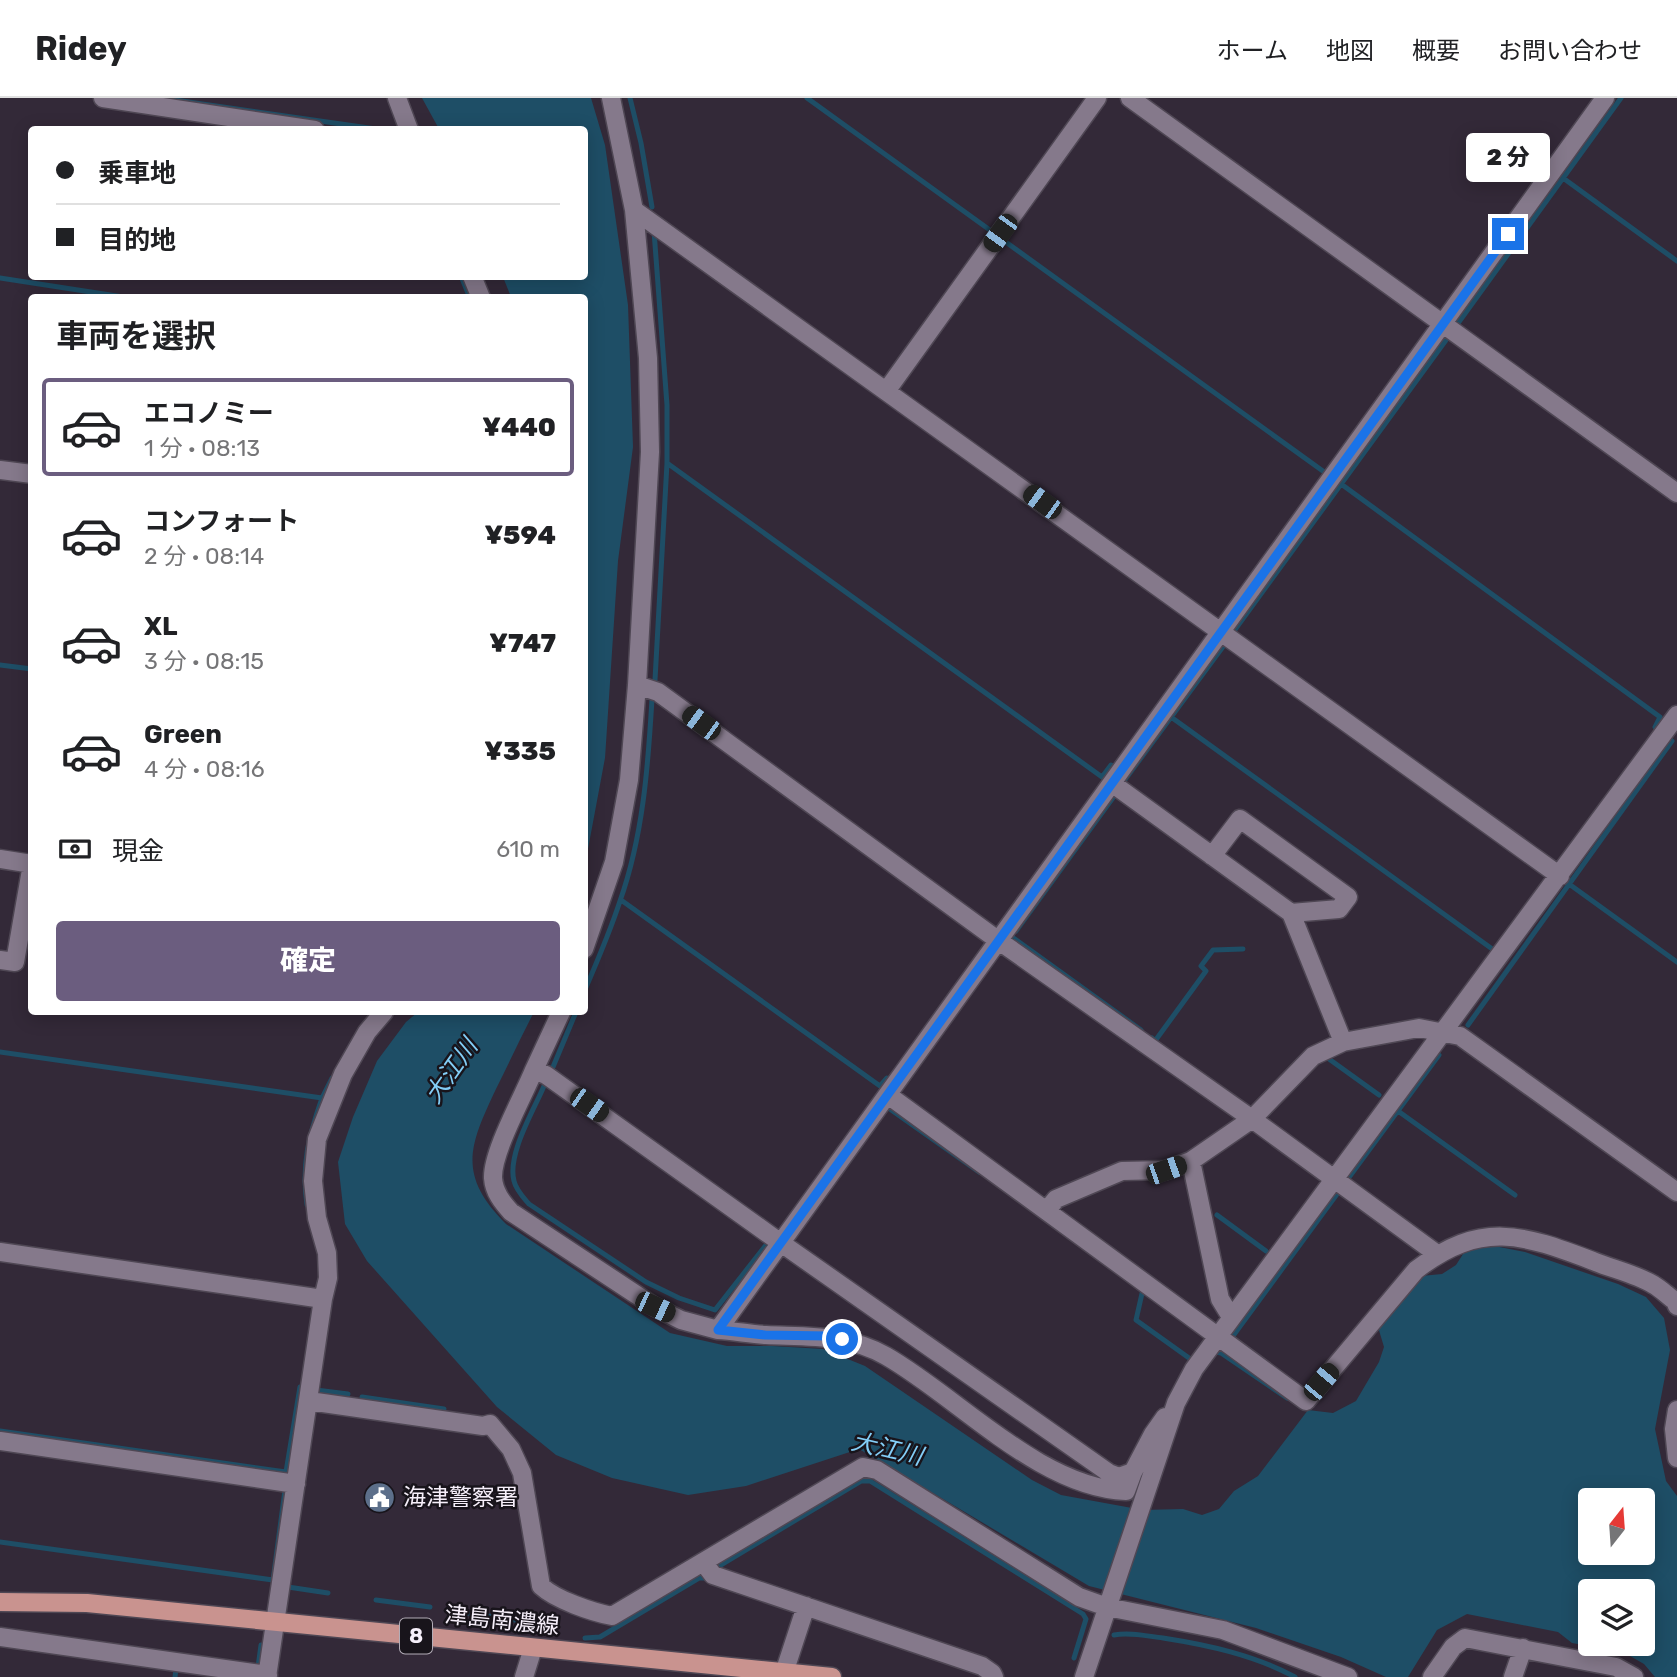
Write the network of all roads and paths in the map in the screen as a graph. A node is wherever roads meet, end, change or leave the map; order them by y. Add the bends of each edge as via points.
1 (103, 98) edge
2 (397, 98) edge
3 (611, 98) edge
4 (1097, 98) edge
5 (1130, 98) edge
6 (1605, 98) edge
7 (288, 126) edge
8 (408, 126) edge
9 (634, 210) junction
10 (1443, 324) junction
11 (887, 390) junction
12 (0, 470) edge
13 (28, 474) edge
14 (1677, 493) edge
15 (1220, 630) junction
16 (637, 685) junction
17 (1675, 723) edge
18 (1113, 784) junction
19 (1212, 856) junction
20 (0, 859) edge
21 (28, 863) edge
22 (1560, 876) junction
23 (28, 887) edge
24 (1291, 913) junction
25 (588, 940) edge
26 (999, 942) junction
27 (0, 960) edge
28 (381, 1015) edge
29 (560, 1015) edge
30 (1443, 1033) junction
31 (1343, 1042) junction
32 (534, 1070) junction
33 (888, 1095) junction
34 (1252, 1119) junction
35 (1191, 1161) junction
36 (1334, 1178) junction
37 (1677, 1192) edge
38 (1047, 1210) junction
39 (780, 1243) junction
40 (0, 1252) edge
41 (1437, 1254) junction
42 (323, 1299) junction
43 (1677, 1306) edge
44 (1231, 1317) junction
45 (718, 1330) junction
46 (1217, 1336) junction
47 (309, 1401) junction
48 (1176, 1403) junction
49 (1677, 1410) edge
50 (0, 1441) edge
51 (1677, 1458) edge
52 (1133, 1472) junction
53 (296, 1484) junction
54 (704, 1563) junction
55 (0, 1602) edge
56 (1108, 1604) junction
57 (806, 1606) junction
58 (276, 1622) junction
59 (0, 1637) edge
60 (533, 1648) junction
61 (1523, 1648) junction
62 (780, 1674) edge
63 (268, 1676) edge
64 (524, 1677) edge
65 (832, 1677) edge
66 (994, 1677) edge
67 (1084, 1677) edge
68 (1348, 1677) edge
69 (1432, 1677) edge
70 (1513, 1677) edge
71 (1634, 1677) edge

1 - 7 street
2 - 8 street
3 - 9 street
4 - 11 street
5 - 10 street
6 - 10 street
9 - 11 street
9 - 16 street via 648,358 650,453
10 - 14 street
10 - 15 street
11 - 15 street
12 - 13 street
15 - 18 street
15 - 22 street
16 - 25 street via 624,813 614,862
16 - 26 street via 658,692
17 - 22 street
18 - 19 street
18 - 26 street
19 - 24 street
19 - 24 street via 1240,819 1348,897 1339,909
20 - 21 street
22 - 30 street
23 - 27 street via 15,962
24 - 31 street
26 - 33 street
26 - 34 street
28 - 42 street via 343,1074 317,1139 313,1181 328,1266
29 - 32 street
30 - 31 street via 1419,1028
30 - 36 street
30 - 37 street via 1460,1036
31 - 34 street via 1313,1056
32 - 39 street
32 - 45 street via 498,1152 493,1181 502,1202 655,1307
33 - 38 street
33 - 39 street
34 - 35 street
34 - 36 street
35 - 38 street via 1166,1170 1122,1171 1056,1199
35 - 44 street via 1220,1300
36 - 41 street
36 - 44 street
38 - 46 street
39 - 45 street
39 - 52 street via 1109,1473 1119,1477
40 - 42 street
41 - 43 street via 1487,1237 1527,1239 1653,1284
41 - 46 street via 1416,1270 1306,1401
42 - 47 street
44 - 46 street
45 - 52 street via 828,1336 856,1343 885,1355 1058,1472 1093,1487 1126,1491
46 - 48 street
47 - 53 street
47 - 54 street via 490,1424 511,1449 522,1473 541,1586 549,1593 612,1616
48 - 52 street
48 - 56 street
49 - 51 street
50 - 53 street
53 - 58 street
54 - 56 street via 863,1467 877,1470 1079,1597
54 - 57 street via 713,1575
55 - 58 main road, 津島南濃線 / 8 via 87,1603
56 - 67 street
56 - 68 street via 1223,1630
57 - 62 street
57 - 66 street via 982,1666
58 - 60 main road, 津島南濃線 / 8
58 - 63 street
59 - 63 street
60 - 62 main road, 津島南濃線 / 8
60 - 64 street
61 - 69 street via 1465,1638
61 - 70 street
61 - 71 street via 1616,1667
62 - 65 main road, 津島南濃線 / 8

